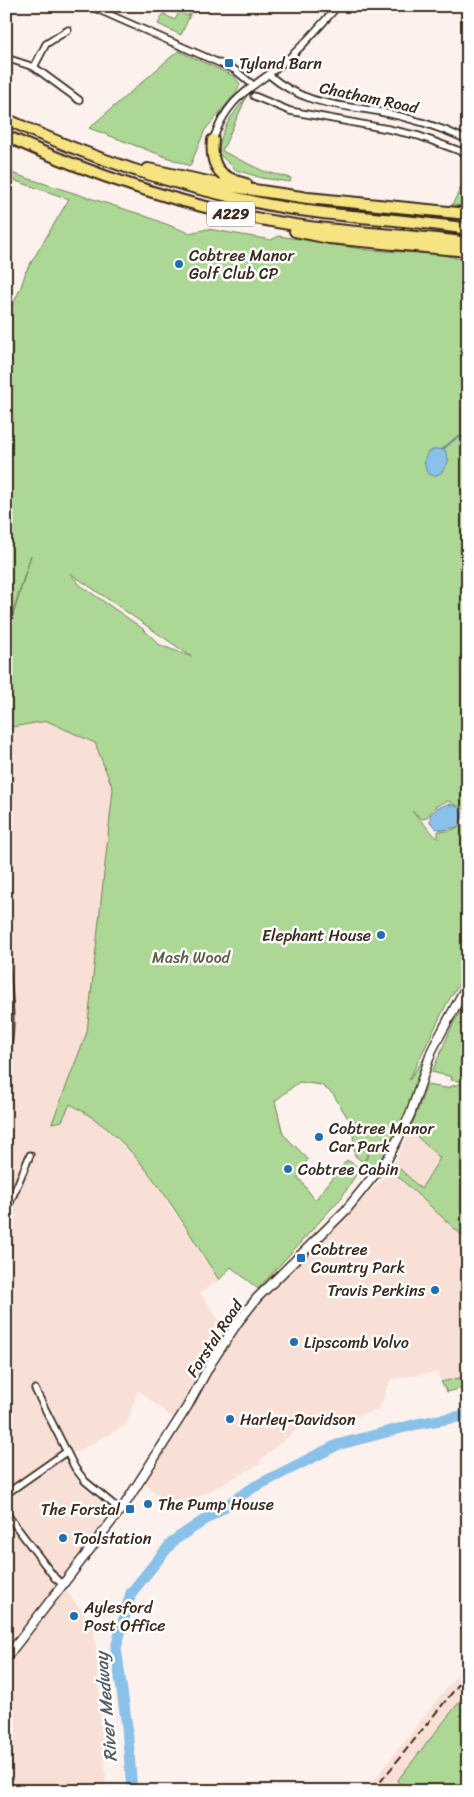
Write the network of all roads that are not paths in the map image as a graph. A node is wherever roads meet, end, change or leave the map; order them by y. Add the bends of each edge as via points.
1 (90, 6) edge
2 (338, 6) edge
3 (68, 30) dead end
4 (6, 58) edge
5 (34, 67) junction
6 (269, 75) junction
7 (253, 85) junction
8 (254, 96) dead end
9 (79, 100) dead end
10 (6, 119) edge
11 (6, 136) edge
12 (213, 140) joint
13 (468, 140) edge
14 (468, 154) edge
15 (98, 158) junction
16 (308, 198) junction
17 (468, 214) edge
18 (263, 220) junction
19 (468, 229) edge
20 (422, 238) junction
21 (468, 243) edge
22 (468, 251) edge
23 (6, 963) edge
24 (468, 983) edge
25 (6, 1056) edge
26 (30, 1155) dead end
27 (6, 1212) edge
28 (34, 1389) dead end
29 (66, 1452) junction
30 (6, 1494) edge
31 (120, 1510) junction
32 (6, 1513) edge
33 (64, 1585) junction
34 (6, 1658) edge

1 - 7 street via 235,70
2 - 6 street via 299,49
3 - 5 street via 46,44
4 - 5 street
5 - 9 street
6 - 7 street
6 - 13 street, Chatham Road via 285,88 306,98 425,122
7 - 12 street via 226,110
8 - 14 street via 290,111 419,136
10 - 15 highway, A229
11 - 18 highway, A229 via 68,164 146,191
12 - 16 highway via 215,166 227,178
15 - 16 highway via 227,186
15 - 19 highway, A229 via 158,178 249,201 318,213
16 - 17 highway
18 - 20 highway, A229
18 - 22 highway via 296,232 329,238
20 - 21 highway, A229
20 - 22 highway
23 - 25 street via 10,1035
24 - 31 street, Forstal Road via 432,1050 410,1115 388,1158 346,1210 257,1298 238,1322
26 - 27 street
28 - 29 street
29 - 30 street
29 - 31 street via 85,1480
31 - 33 street, Forstal Road
32 - 33 street via 55,1578
33 - 34 street, Forstal Road

